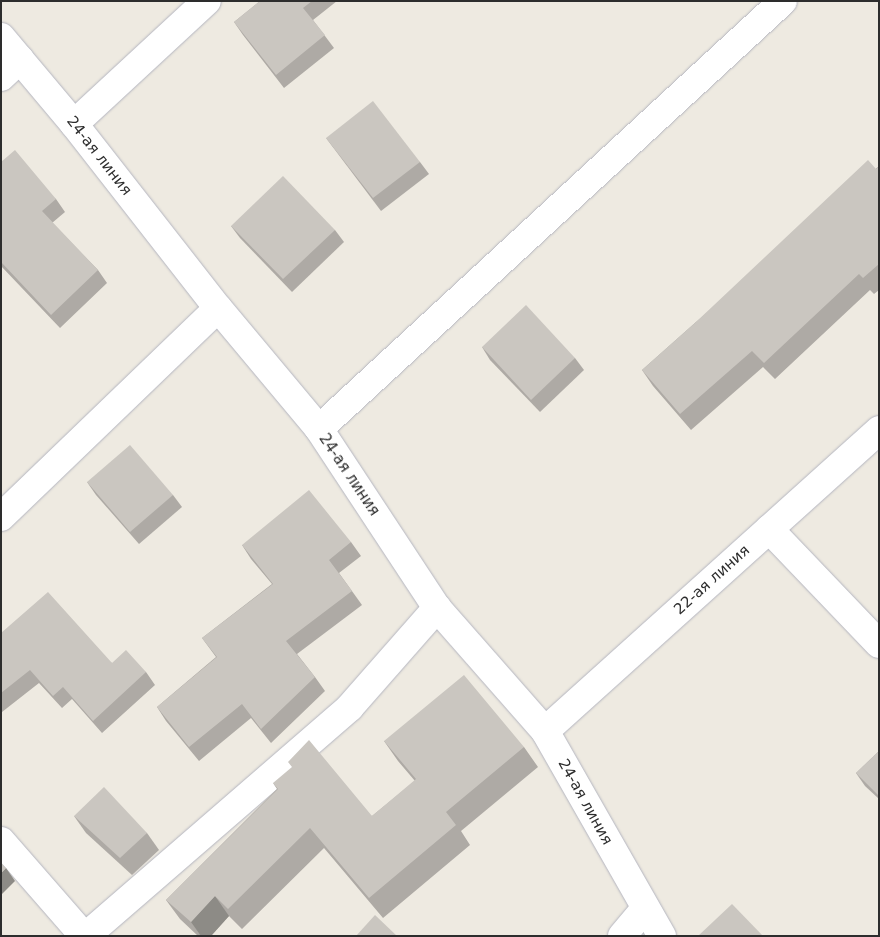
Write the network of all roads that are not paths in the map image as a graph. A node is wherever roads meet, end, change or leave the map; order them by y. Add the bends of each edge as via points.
1 (207, 1) edge
2 (783, 1) edge
3 (1, 37) edge
4 (11, 68) edge
5 (74, 124) junction
6 (218, 308) junction
7 (319, 429) junction
8 (879, 430) edge
9 (1, 518) edge
10 (769, 529) junction
11 (437, 608) junction
12 (879, 644) edge
13 (545, 731) junction
14 (1, 840) edge
15 (645, 908) junction
16 (85, 936) edge
17 (622, 936) edge
18 (662, 936) edge

1 - 5 street
2 - 7 street
3 - 4 street, 24-ая линия
4 - 5 street, 24-ая линия
5 - 6 street, 24-ая линия
6 - 7 street, 24-ая линия
6 - 9 street
7 - 11 street, 24-ая линия
8 - 10 street, 22-ая линия
10 - 12 street
10 - 13 street, 22-ая линия
11 - 13 street, 24-ая линия
11 - 16 street via 350,707
13 - 15 street, 24-ая линия
14 - 16 street
15 - 17 street
15 - 18 street, 24-ая линия

